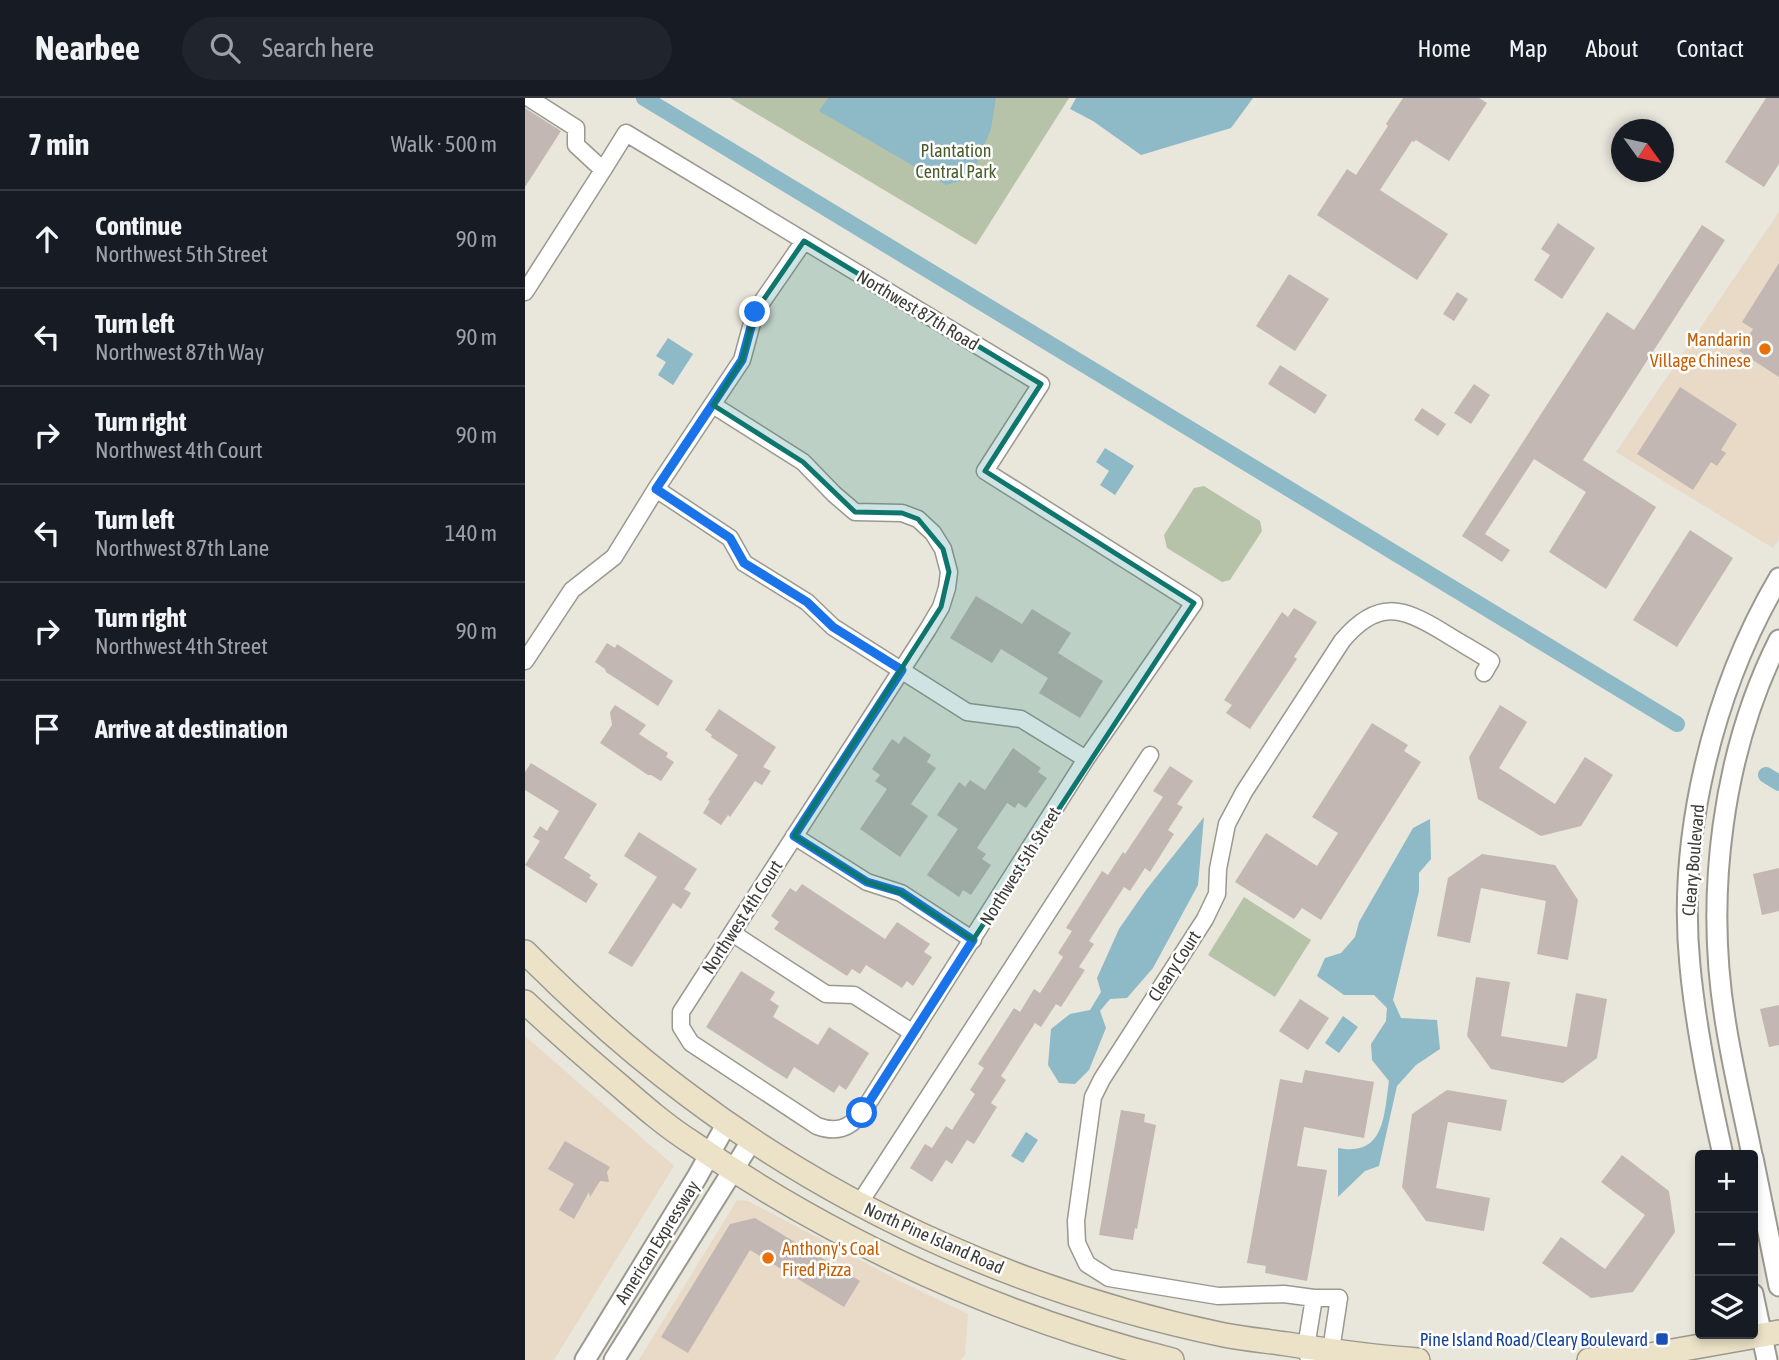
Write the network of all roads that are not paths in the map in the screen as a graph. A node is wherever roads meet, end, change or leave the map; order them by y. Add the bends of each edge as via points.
1 (529, 98) edge
2 (603, 170) junction
3 (804, 241) junction
4 (525, 259) edge
5 (540, 269) junction
6 (525, 292) edge
7 (713, 405) junction
8 (656, 489) junction
9 (1779, 578) edge
10 (1194, 603) joint
11 (1779, 640) edge
12 (525, 661) edge
13 (902, 670) junction
14 (1484, 673) dead end
15 (1150, 755) dead end
16 (1086, 759) junction
17 (794, 836) junction
18 (732, 933) junction
19 (973, 940) junction
20 (525, 952) edge
21 (525, 1002) edge
22 (913, 1033) junction
23 (727, 1123) junction
24 (846, 1128) joint
25 (752, 1140) junction
26 (1722, 1150) edge
27 (1751, 1150) edge
28 (710, 1154) junction
29 (733, 1170) junction
30 (1758, 1186) edge
31 (859, 1205) junction
32 (1779, 1286) edge
33 (626, 1293) junction
34 (1314, 1298) junction
35 (1758, 1306) edge
36 (1770, 1334) edge
37 (628, 1339) junction
38 (1307, 1353) edge
39 (1329, 1355) edge
40 (585, 1360) edge
41 (614, 1360) edge
42 (1172, 1360) edge
43 (1419, 1360) edge
44 (1589, 1360) edge
45 (1767, 1360) edge

1 - 2 street via 576,128 576,145
2 - 3 street, Northwest 87th Road via 626,133
2 - 5 street
3 - 7 street via 755,312 742,360
3 - 10 street, Northwest 87th Road via 1041,384 985,471
4 - 5 street
5 - 6 street
7 - 8 street
7 - 13 street, Northwest 4th Court via 803,462 855,512 902,513 918,519 933,533 949,572 947,588
8 - 12 street via 614,557 572,590
8 - 13 street via 730,538 744,563
9 - 26 street, Cleary Boulevard via 1726,693 1709,747 1691,853 1690,964 1700,1045
10 - 16 street, Northwest 5th Street
11 - 27 street, Cleary Boulevard via 1738,750 1719,858 1717,927 1724,1019
13 - 16 street via 967,712 1021,719
13 - 17 street, Northwest 4th Court
14 - 34 street, Cleary Court via 1491,661 1405,612 1382,612 1352,629 1244,792 1227,824 1217,894 1205,919 1093,1097 1076,1221 1077,1243 1087,1264 1109,1278 1218,1296
15 - 31 street
16 - 19 street, Northwest 5th Street
17 - 18 street, Northwest 4th Court
17 - 19 street via 867,882 901,892
18 - 22 street via 826,994 854,995
18 - 24 street, Northwest 4th Court via 681,1012 681,1027 691,1043 817,1126
19 - 22 street, Northwest 5th Street
20 - 23 main road, North Pine Island Road via 600,1024
21 - 28 main road, North Pine Island Road via 641,1104
22 - 24 street, Northwest 5th Street via 862,1113
23 - 25 main road, North Pine Island Road
23 - 28 street, American Expressway
25 - 29 street, American Expressway
25 - 31 main road, North Pine Island Road
28 - 29 main road, North Pine Island Road
28 - 33 street, American Expressway
29 - 37 street, American Expressway
29 - 42 main road, North Pine Island Road via 899,1264 1013,1312
30 - 32 street, Cleary Boulevard
31 - 38 main road, North Pine Island Road via 979,1261 1050,1288 1137,1314
33 - 37 street via 622,1320
33 - 40 street, American Expressway
34 - 38 street
34 - 39 street, Cleary Court via 1339,1298
35 - 36 street
36 - 44 main road via 1644,1356
36 - 45 street
37 - 41 street, American Expressway
38 - 39 main road, North Pine Island Road
39 - 43 main road, North Pine Island Road

